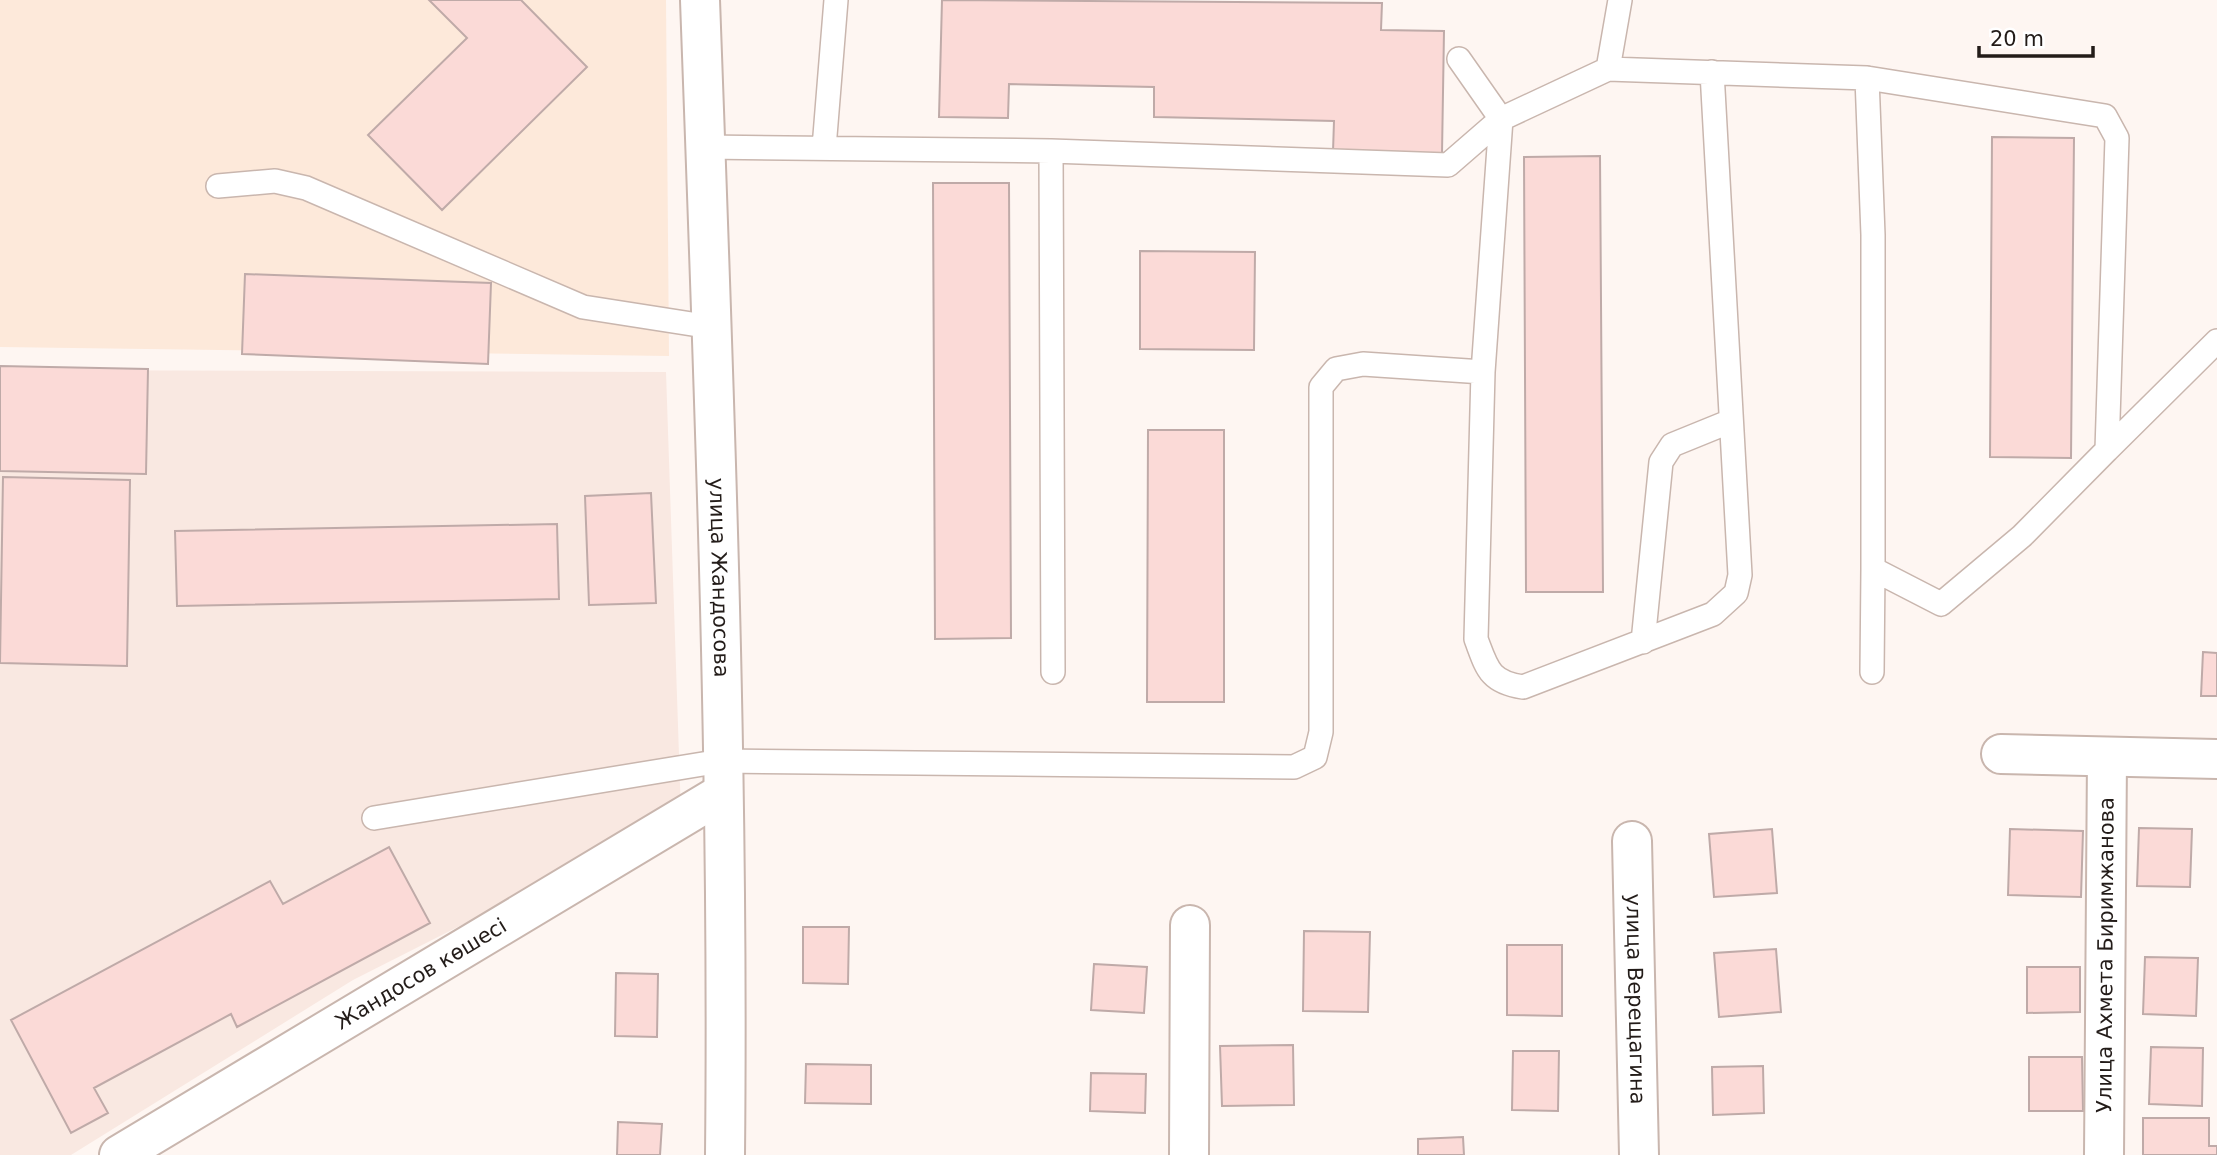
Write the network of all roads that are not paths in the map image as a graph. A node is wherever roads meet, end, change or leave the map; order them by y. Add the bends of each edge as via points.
1 (700, 0) edge
2 (836, 0) edge
3 (1619, 0) edge
4 (1460, 59) dead end
5 (1608, 69) junction
6 (1712, 72) junction
7 (1867, 78) junction
8 (1501, 119) junction
9 (705, 147) junction
10 (824, 148) junction
11 (1051, 151) junction
12 (218, 186) dead end
13 (711, 327) junction
14 (2217, 341) edge
15 (1483, 372) junction
16 (1731, 421) junction
17 (2107, 450) junction
18 (1873, 569) junction
19 (1643, 642) junction
20 (1053, 672) dead end
21 (1872, 672) dead end
22 (2001, 754) dead end
23 (2107, 757) junction
24 (2217, 759) edge
25 (721, 778) junction
26 (374, 818) dead end
27 (1632, 841) dead end
28 (1190, 925) dead end
29 (119, 1155) edge
30 (725, 1155) edge
31 (1189, 1155) edge
32 (1639, 1155) edge
33 (2104, 1155) edge

1 - 9 street, улица Жандосова
2 - 10 lane
3 - 5 lane
4 - 8 lane
5 - 6 lane
5 - 8 lane
6 - 7 lane
6 - 16 lane
7 - 17 lane via 2105,116 2117,138
7 - 18 lane via 1873,235
8 - 11 lane via 1448,165
8 - 15 lane
9 - 10 lane
9 - 13 street, улица Жандосова
10 - 11 lane
11 - 20 lane
12 - 13 lane via 275,181 306,188 583,307
13 - 25 street, улица Жандосова
14 - 17 lane
15 - 19 lane via 1476,639 1488,670 1503,684 1523,687
15 - 25 lane via 1363,364 1336,369 1321,387 1321,732 1315,757 1294,768
16 - 19 lane via 1672,445 1661,462
16 - 19 lane via 1740,575 1736,593 1713,614
17 - 18 lane via 2022,536 1941,604
18 - 21 lane
22 - 23 street
23 - 24 street
23 - 33 street, Улица Ахмета Биримжанова
25 - 26 lane
25 - 29 street, Жандосов көшесі
25 - 30 street, улица Жандосова via 727,966
27 - 32 street, улица Верещагина
28 - 31 street

